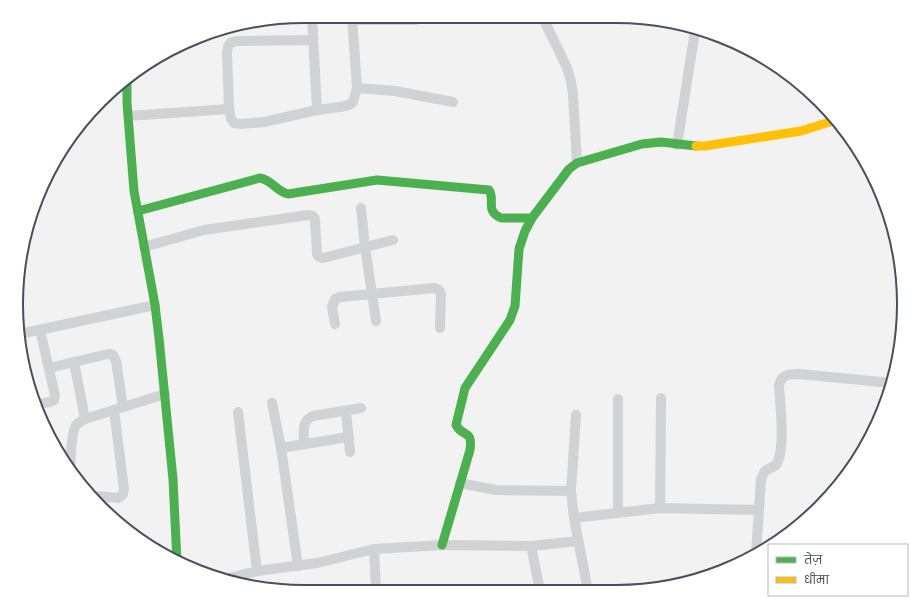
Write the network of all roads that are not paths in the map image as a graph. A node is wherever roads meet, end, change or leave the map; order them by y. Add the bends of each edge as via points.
1 (312, 23) edge
2 (352, 23) edge
3 (545, 23) edge
4 (695, 35) edge
5 (312, 40) junction
6 (125, 88) edge
7 (357, 88) junction
8 (453, 102) dead end
9 (229, 109) junction
10 (317, 110) junction
11 (128, 116) junction
12 (830, 122) edge
13 (677, 145) junction
14 (577, 163) junction
15 (361, 208) dead end
16 (138, 211) junction
17 (532, 218) junction
18 (393, 240) dead end
19 (144, 246) junction
20 (365, 247) junction
21 (372, 294) junction
22 (155, 306) junction
23 (376, 321) dead end
24 (335, 324) dead end
25 (440, 328) dead end
26 (40, 330) junction
27 (25, 333) edge
28 (74, 362) junction
29 (49, 368) junction
30 (885, 382) edge
31 (164, 394) junction
32 (661, 398) dead end
33 (618, 399) dead end
34 (41, 403) edge
35 (272, 403) dead end
36 (118, 408) junction
37 (361, 408) dead end
38 (346, 411) junction
39 (238, 412) dead end
40 (576, 415) dead end
41 (85, 419) junction
42 (348, 437) junction
43 (304, 444) junction
44 (281, 448) junction
45 (350, 452) dead end
46 (71, 461) edge
47 (460, 483) junction
48 (572, 491) junction
49 (99, 496) edge
50 (660, 508) junction
51 (759, 510) junction
52 (618, 513) junction
53 (574, 518) junction
54 (578, 541) junction
55 (442, 545) junction
56 (531, 546) junction
57 (756, 547) edge
58 (374, 549) junction
59 (177, 554) edge
60 (298, 566) junction
61 (257, 571) junction
62 (236, 576) edge
63 (376, 585) edge
64 (539, 585) edge
65 (587, 585) edge

1 - 5 street
2 - 7 street
3 - 14 street via 571,81
4 - 13 street
5 - 9 street via 231,42 227,52
5 - 10 street
6 - 11 street
7 - 8 street via 395,91
7 - 10 street via 353,102 349,105
9 - 10 street via 234,123 241,124 264,122
9 - 11 street
11 - 16 street via 133,186
12 - 13 street via 801,131 721,144
13 - 14 street via 661,142 642,144
14 - 17 street
15 - 20 street
16 - 17 street via 260,178 270,181 282,193 288,194 377,180 489,190 490,206 497,217
16 - 19 street
17 - 47 street via 520,249 515,306 510,320 465,388 456,425 469,436 471,442
18 - 20 street
19 - 20 street via 204,230 308,215 315,219 319,257
19 - 22 street
20 - 21 street
21 - 23 street
21 - 24 street via 335,299 332,307
21 - 25 street via 429,288 439,290
22 - 26 street
22 - 31 street
26 - 27 street
26 - 29 street
28 - 29 street
28 - 36 street via 113,355 116,360
28 - 41 street
29 - 34 street via 54,400
30 - 51 street via 799,374 784,376 780,380 780,453 776,465 762,475
31 - 36 street
31 - 59 street via 173,479
32 - 50 street
33 - 52 street
35 - 44 street
36 - 41 street
36 - 49 street via 123,494 119,498
37 - 38 street
38 - 42 street
38 - 43 street via 307,418 304,424
39 - 61 street
40 - 48 street
41 - 46 street via 78,422 75,427
42 - 43 street
42 - 45 street
43 - 44 street
44 - 60 street
47 - 48 street via 496,490
47 - 55 street
48 - 53 street
50 - 51 street
50 - 52 street
51 - 57 street
52 - 53 street
53 - 54 street
54 - 56 street
54 - 65 street
55 - 56 street
55 - 58 street
56 - 64 street
58 - 60 street
58 - 63 street
60 - 61 street
61 - 62 street

